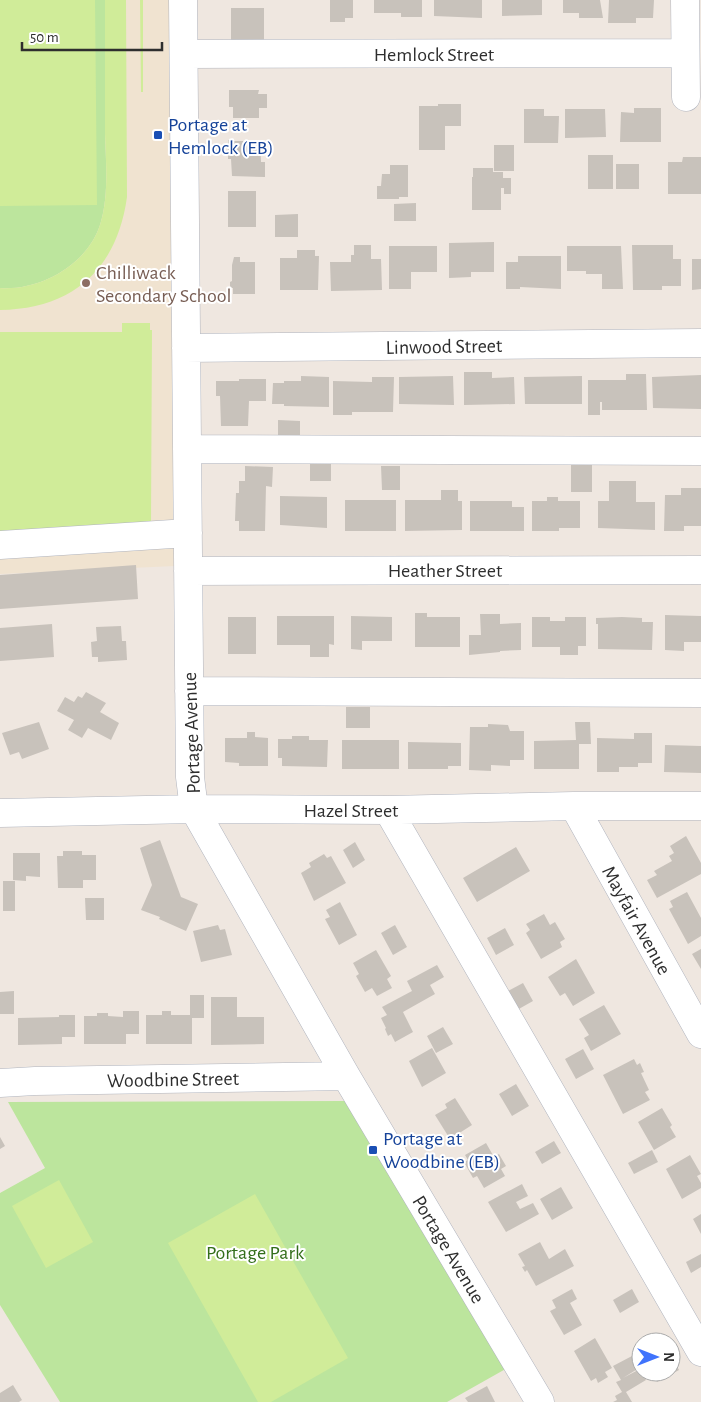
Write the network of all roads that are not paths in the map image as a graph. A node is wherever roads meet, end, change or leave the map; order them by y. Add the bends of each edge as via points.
1 (183, 0) edge
2 (685, 0) edge
3 (685, 53) junction
4 (184, 54) junction
5 (686, 97) dead end
6 (701, 343) edge
7 (186, 348) junction
8 (187, 450) junction
9 (701, 451) edge
10 (188, 532) junction
11 (0, 545) edge
12 (701, 570) edge
13 (188, 571) junction
14 (189, 691) junction
15 (701, 693) edge
16 (574, 806) junction
17 (701, 806) edge
18 (194, 809) junction
19 (388, 810) junction
20 (0, 813) edge
21 (701, 1034) edge
22 (346, 1076) junction
23 (0, 1083) edge
24 (701, 1352) edge
25 (540, 1402) edge

1 - 4 street, Portage Avenue
2 - 3 street
3 - 4 street, Hemlock Street
3 - 5 street
4 - 7 street, Portage Avenue
6 - 7 street, Linwood Street
7 - 8 street, Portage Avenue
8 - 9 street
8 - 10 street, Portage Avenue
10 - 11 street
10 - 13 street, Portage Avenue
12 - 13 street, Heather Street
13 - 14 street, Portage Avenue
14 - 15 street
14 - 18 street, Portage Avenue via 190,777
16 - 17 street, Hazel Street
16 - 19 street, Hazel Street
16 - 21 street, Mayfair Avenue
18 - 19 street, Hazel Street
18 - 20 street, Hazel Street
18 - 22 street, Portage Avenue
19 - 24 street
22 - 23 street, Woodbine Street
22 - 25 street, Portage Avenue

